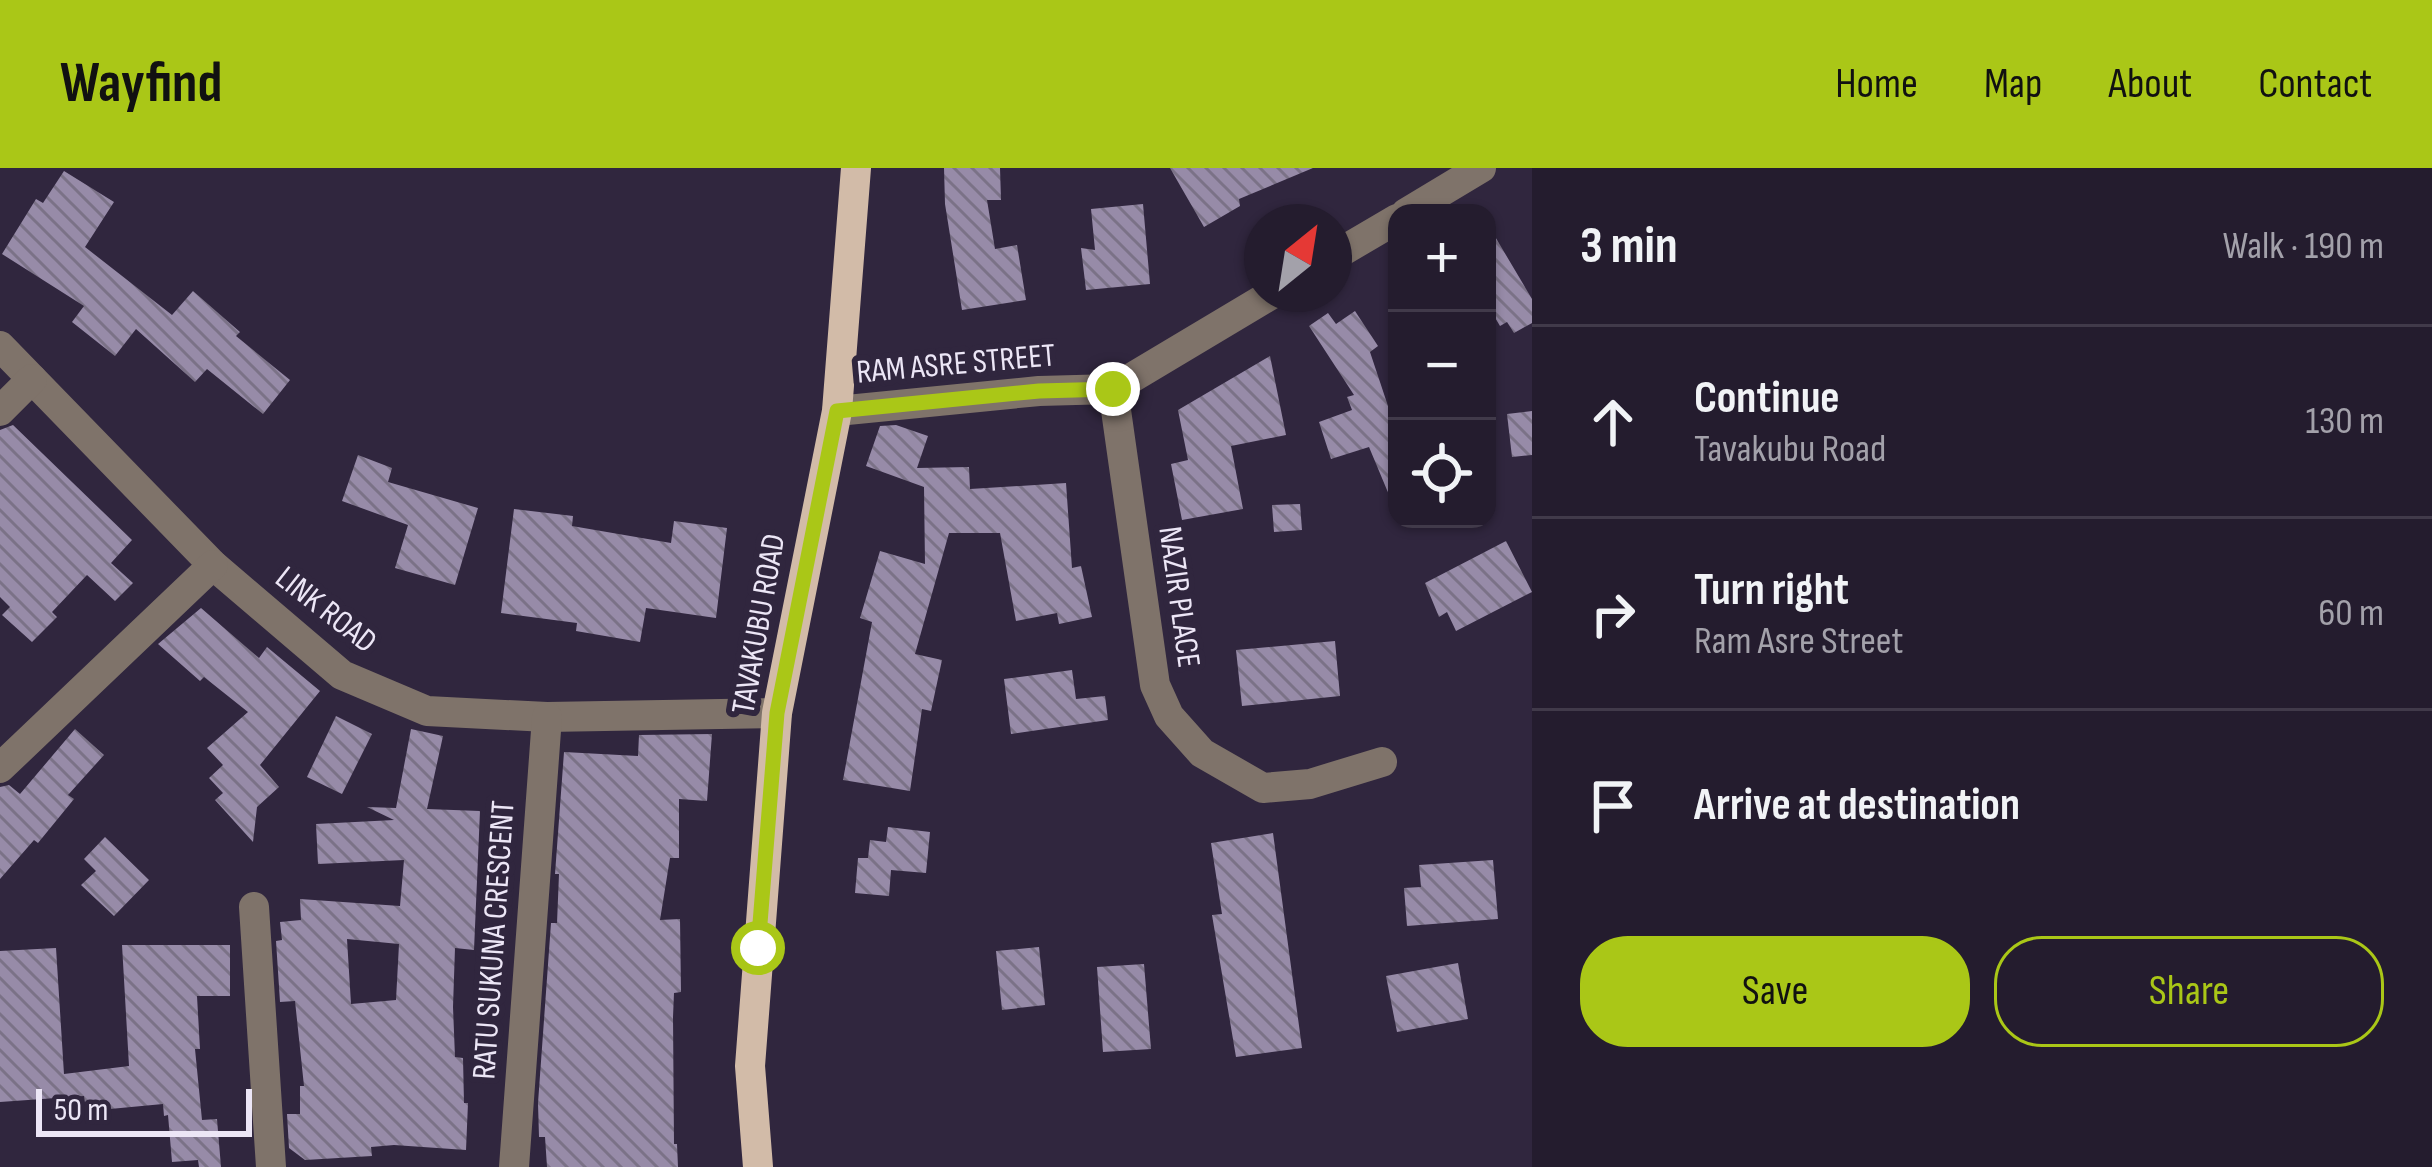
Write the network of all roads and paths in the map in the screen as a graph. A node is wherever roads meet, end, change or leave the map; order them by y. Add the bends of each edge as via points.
1 (856, 168) edge
2 (1481, 168) edge
3 (1421, 204) edge
4 (1388, 223) edge
5 (1352, 245) edge
6 (1244, 311) edge
7 (0, 346) edge
8 (32, 379) junction
9 (1113, 389) junction
10 (0, 411) edge
11 (837, 411) junction
12 (213, 565) junction
13 (777, 713) junction
14 (547, 717) junction
15 (1382, 762) dead end
16 (0, 768) edge
17 (254, 907) dead end
18 (271, 1167) edge
19 (514, 1167) edge
20 (758, 1167) edge

1 - 11 main road, TAVAKUBU ROAD
2 - 3 street
4 - 5 street
6 - 9 street, RAM ASRE STREET
7 - 8 street, LINK ROAD
8 - 10 street
8 - 12 street, LINK ROAD
9 - 11 street, RAM ASRE STREET
9 - 15 street, NAZIR PLACE via 1155,685 1169,716 1202,753 1263,788 1310,784
11 - 13 main road, TAVAKUBU ROAD
12 - 14 street, LINK ROAD via 343,675 428,711
12 - 16 street
13 - 14 street, LINK ROAD
13 - 20 main road, TAVAKUBU ROAD via 750,1066
14 - 19 street, RATU SUKUNA CRESCENT
17 - 18 street

